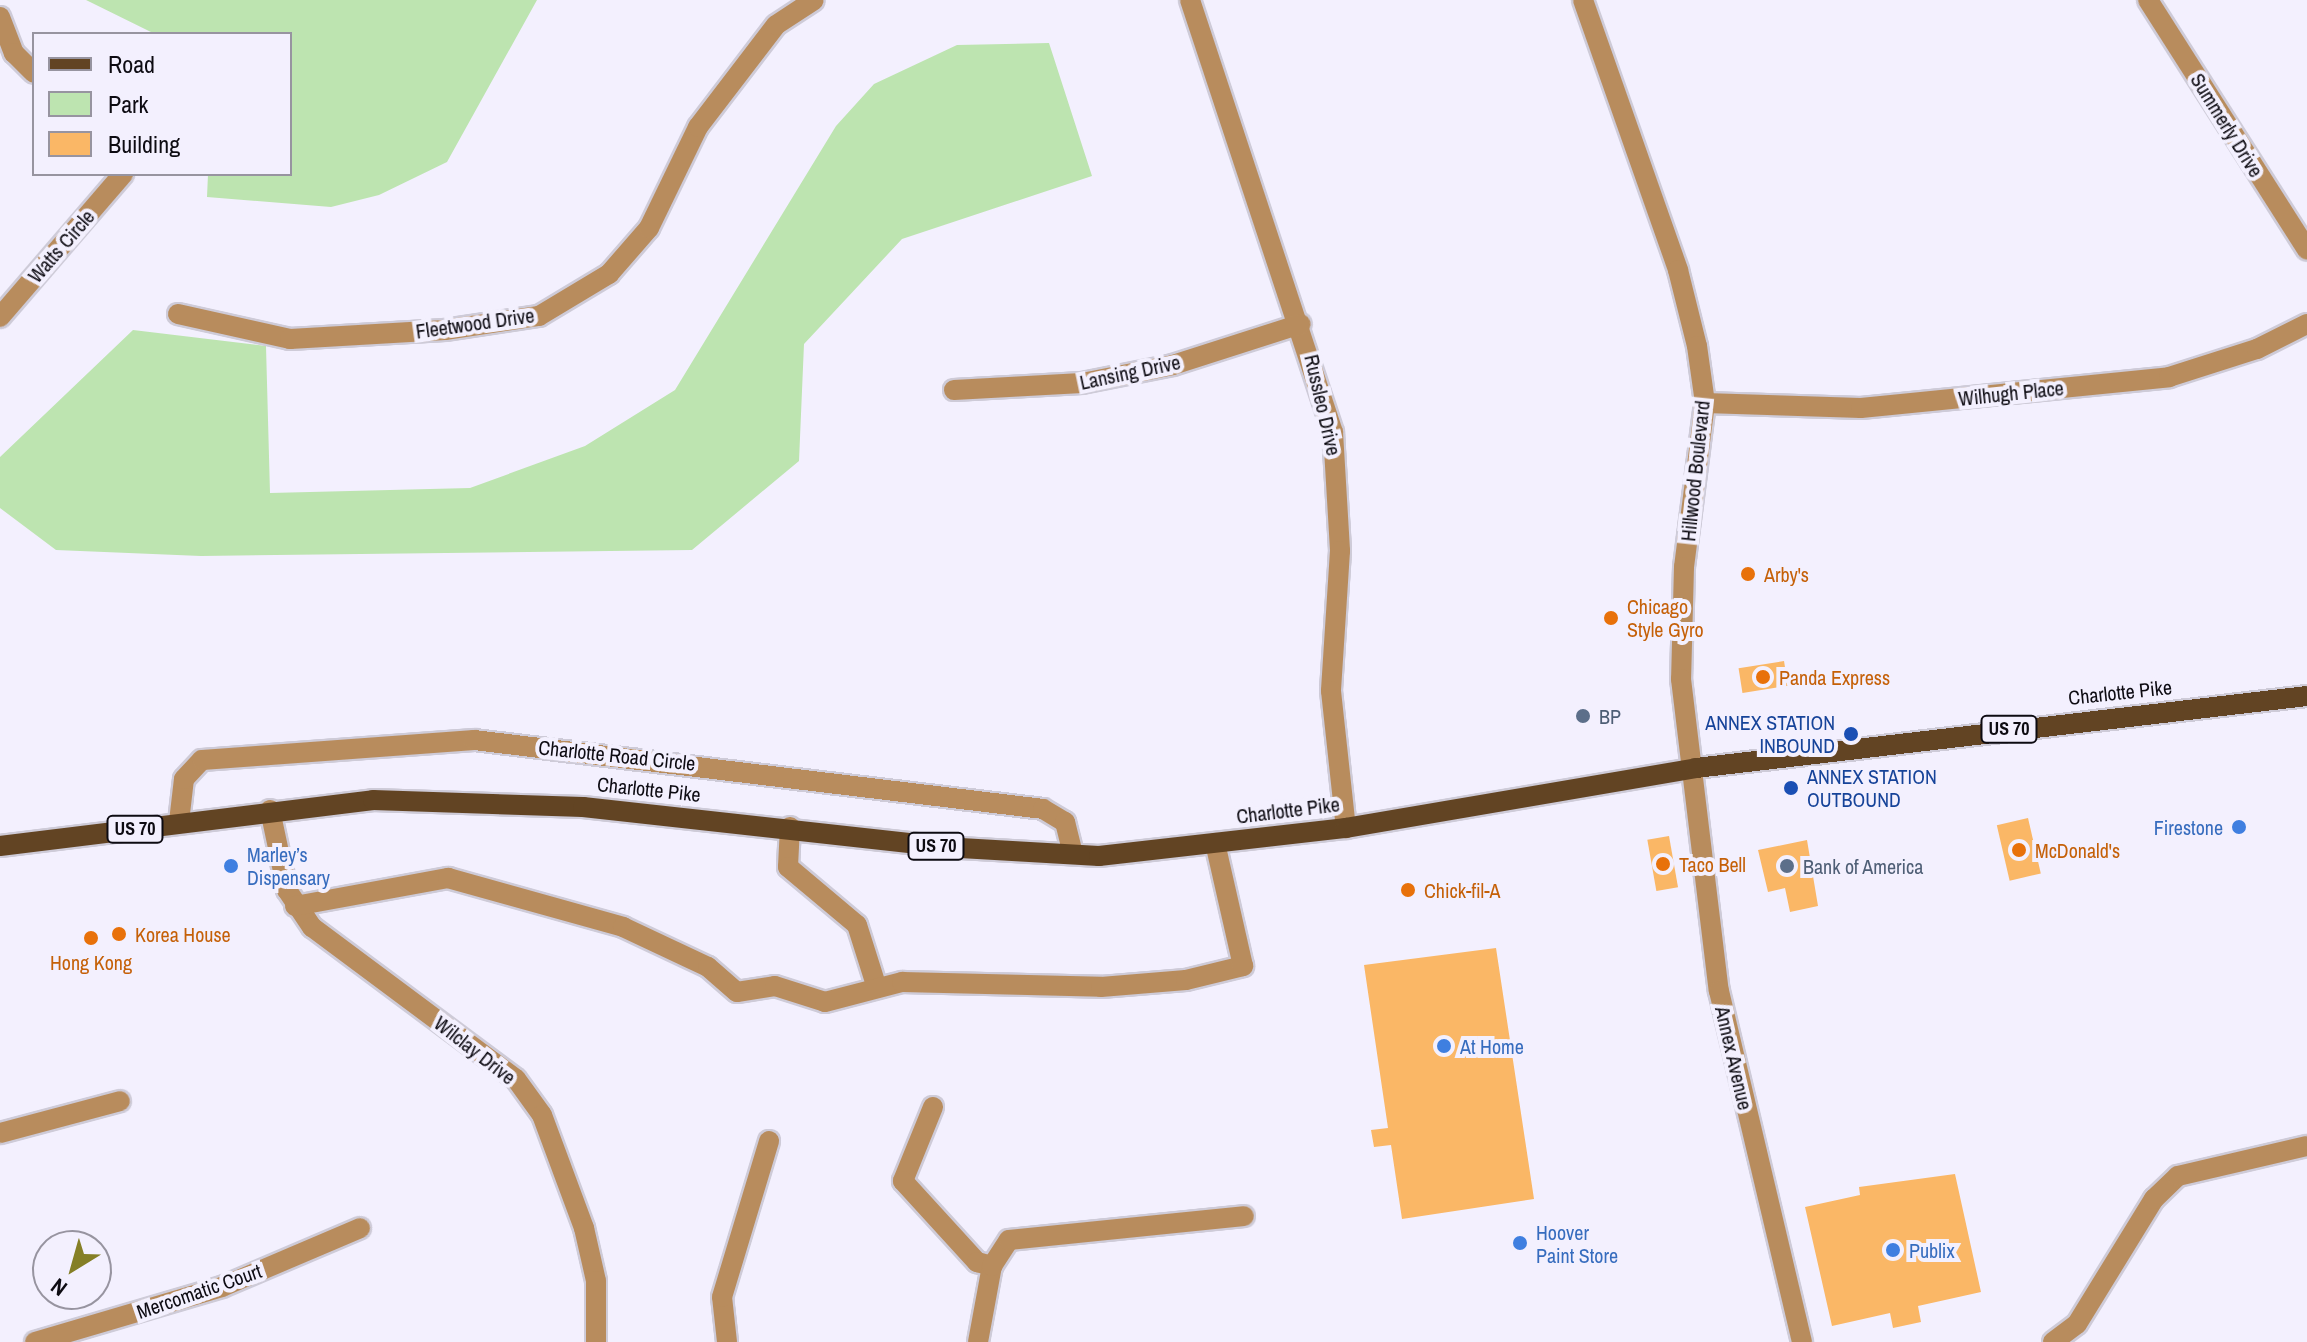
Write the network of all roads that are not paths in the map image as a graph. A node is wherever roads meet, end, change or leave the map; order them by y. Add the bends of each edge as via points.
1 (814, 0) edge
2 (1190, 0) edge
3 (1583, 0) edge
4 (2148, 0) edge
5 (2, 31) edge
6 (32, 71) edge
7 (121, 176) edge
8 (2307, 250) edge
9 (178, 314) dead end
10 (0, 317) edge
11 (1301, 324) junction
12 (2307, 324) edge
13 (954, 390) dead end
14 (1705, 403) junction
15 (2307, 696) edge
16 (1696, 768) junction
17 (270, 810) junction
18 (179, 822) junction
19 (790, 827) junction
20 (1346, 828) junction
21 (1215, 843) junction
22 (0, 846) edge
23 (1073, 854) junction
24 (295, 906) junction
25 (877, 988) junction
26 (120, 1101) dead end
27 (933, 1107) dead end
28 (0, 1133) edge
29 (769, 1141) dead end
30 (2307, 1146) edge
31 (1244, 1216) dead end
32 (360, 1228) dead end
33 (992, 1266) junction
34 (35, 1342) edge
35 (596, 1342) edge
36 (727, 1342) edge
37 (978, 1342) edge
38 (1802, 1342) edge
39 (2053, 1342) edge

1 - 9 street, Fleetwood Drive via 776,25 698,127 649,228 609,274 539,316 445,330 290,339
2 - 11 street, Russleo Drive via 1255,207
3 - 14 street, Hillwood Boulevard via 1678,270
4 - 8 street, Summerly Drive
5 - 6 street
7 - 10 street, Watts Circle
11 - 13 street, Lansing Drive via 1173,365 1082,383
11 - 20 street, Russleo Drive via 1333,432 1339,484 1331,691
12 - 14 street, Wilhugh Place via 2257,349 2169,377 1861,408
14 - 16 street, Hillwood Boulevard via 1678,633
15 - 16 main road, Charlotte Pike / US 70
16 - 20 main road, Charlotte Pike / US 70
16 - 38 street, Annex Avenue via 1719,991
17 - 18 main road, US 70
17 - 19 main road, Charlotte Pike / US 70 via 403,801 583,807
17 - 24 street
18 - 22 main road, US 70
18 - 23 street, Charlotte Road Circle via 184,779 202,760 474,740 1043,809 1065,822
19 - 23 main road, Charlotte Pike / US 70 via 943,847
19 - 25 street via 788,867 857,925
20 - 21 main road, Charlotte Pike / US 70
21 - 23 main road, Charlotte Pike / US 70
21 - 25 street via 1243,966 1186,980 1101,987 902,982
24 - 25 street via 448,878 623,927 708,967 737,992 775,986 825,1002
24 - 35 street, Wilclay Drive via 336,947 516,1079 542,1115 584,1228 596,1281
26 - 28 street
27 - 33 street via 903,1181 977,1262
29 - 36 street via 722,1297
30 - 39 street via 2178,1176 2154,1199 2077,1324
31 - 33 street via 1009,1240
32 - 34 street, Mercomatic Court via 222,1287
33 - 37 street

